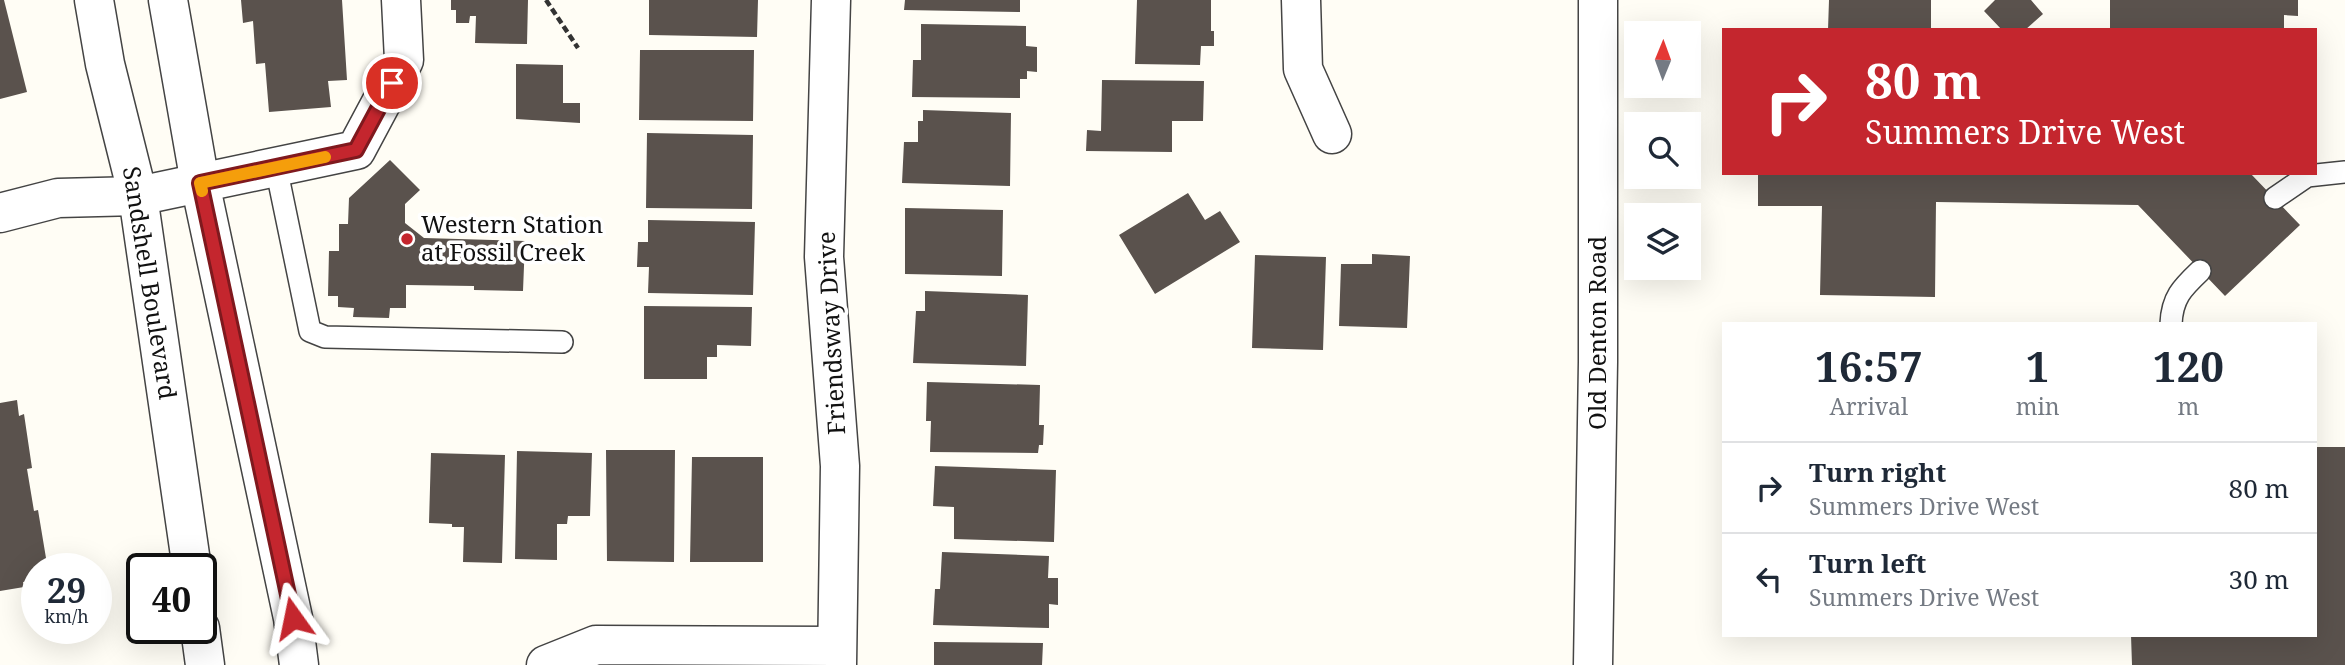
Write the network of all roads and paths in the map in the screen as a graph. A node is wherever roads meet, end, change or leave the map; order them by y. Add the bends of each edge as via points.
1 (94, 0) edge
2 (168, 0) edge
3 (401, 0) edge
4 (546, 0) edge
5 (831, 0) edge
6 (1301, 0) edge
7 (1598, 0) edge
8 (578, 48) dead end
9 (1332, 134) dead end
10 (276, 167) junction
11 (2345, 173) edge
12 (200, 183) junction
13 (138, 196) junction
14 (2275, 198) dead end
15 (0, 213) edge
16 (2200, 271) dead end
17 (2171, 322) edge
18 (562, 342) dead end
19 (190, 553) edge
20 (203, 644) edge
21 (837, 656) edge
22 (205, 665) edge
23 (299, 665) edge
24 (546, 665) edge
25 (1593, 665) edge

1 - 13 street, Sandshell Boulevard
2 - 12 street
3 - 10 street via 404,60 356,150
4 - 8 path
5 - 21 street, Friendsway Drive via 824,257 840,466
6 - 9 street via 1303,69
7 - 25 street, Old Denton Road
10 - 12 street
10 - 18 lane via 310,331 325,337
11 - 14 lane via 2307,176
12 - 13 street
12 - 23 street via 293,618
13 - 15 street via 58,198
13 - 19 street, Sandshell Boulevard
16 - 17 lane via 2172,307
20 - 22 street
21 - 24 street via 596,645

